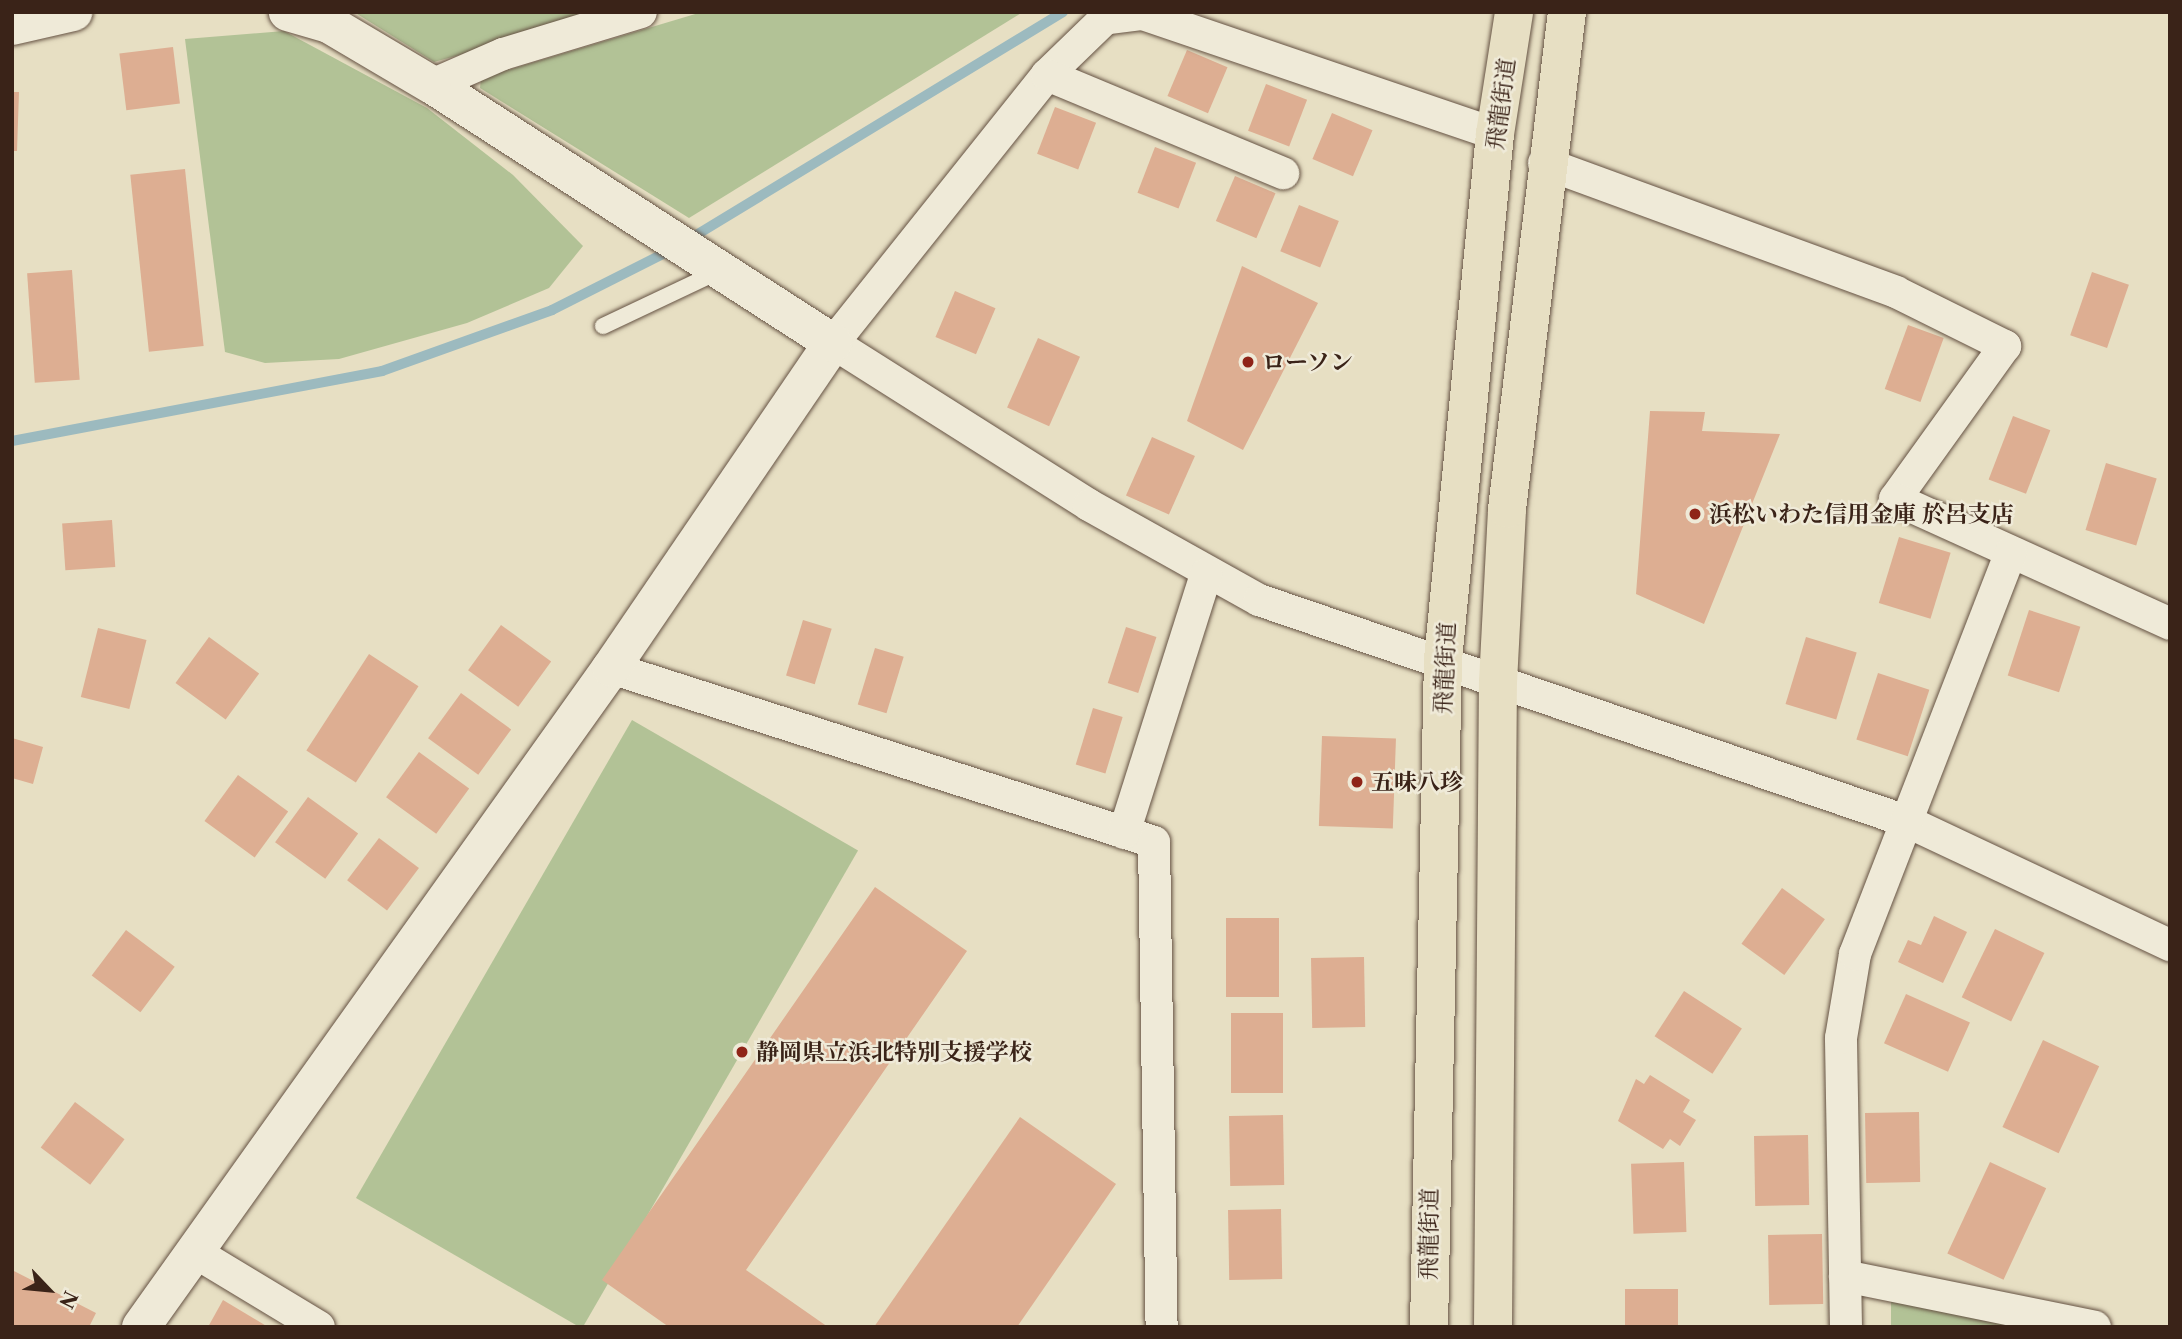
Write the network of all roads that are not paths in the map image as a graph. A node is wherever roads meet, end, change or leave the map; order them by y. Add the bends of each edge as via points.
1 (73, 12) edge
2 (288, 12) edge
3 (641, 12) edge
4 (1514, 12) edge
5 (1567, 12) edge
6 (1111, 15) edge
7 (12, 26) edge
8 (1047, 75) junction
9 (432, 85) junction
10 (1495, 134) junction
11 (1544, 163) junction
12 (1283, 173) dead end
13 (697, 253) junction
14 (603, 326) dead end
15 (833, 343) junction
16 (2011, 552) junction
17 (1206, 574) junction
18 (2170, 624) edge
19 (1443, 659) junction
20 (611, 668) junction
21 (1498, 682) junction
22 (1906, 821) junction
23 (1124, 833) junction
24 (2170, 945) edge
25 (193, 1251) junction
26 (1845, 1276) junction
27 (141, 1327) edge
28 (319, 1327) edge
29 (1162, 1327) edge
30 (1429, 1327) edge
31 (1493, 1327) edge
32 (1846, 1327) edge
33 (2095, 1327) edge

1 - 7 street
2 - 9 street via 329,24
3 - 9 street via 503,54
4 - 10 highway, 飛龍街道
5 - 11 highway
6 - 8 street
6 - 10 street via 1143,14
8 - 12 street
8 - 15 street
9 - 13 street
10 - 19 highway, 飛龍街道
11 - 16 street via 1896,292 2005,345 1895,499
11 - 21 highway via 1507,509
13 - 14 lane
13 - 15 street
15 - 17 street
15 - 20 street
16 - 18 street
16 - 22 street
17 - 19 street via 1310,619
17 - 23 street
19 - 21 street
19 - 30 highway, 飛龍街道
20 - 23 street
20 - 25 street
21 - 22 street
21 - 31 highway
22 - 24 street
22 - 26 street via 1854,954 1841,1038
23 - 29 street via 1154,842
25 - 27 street
25 - 28 street
26 - 32 street
26 - 33 street

